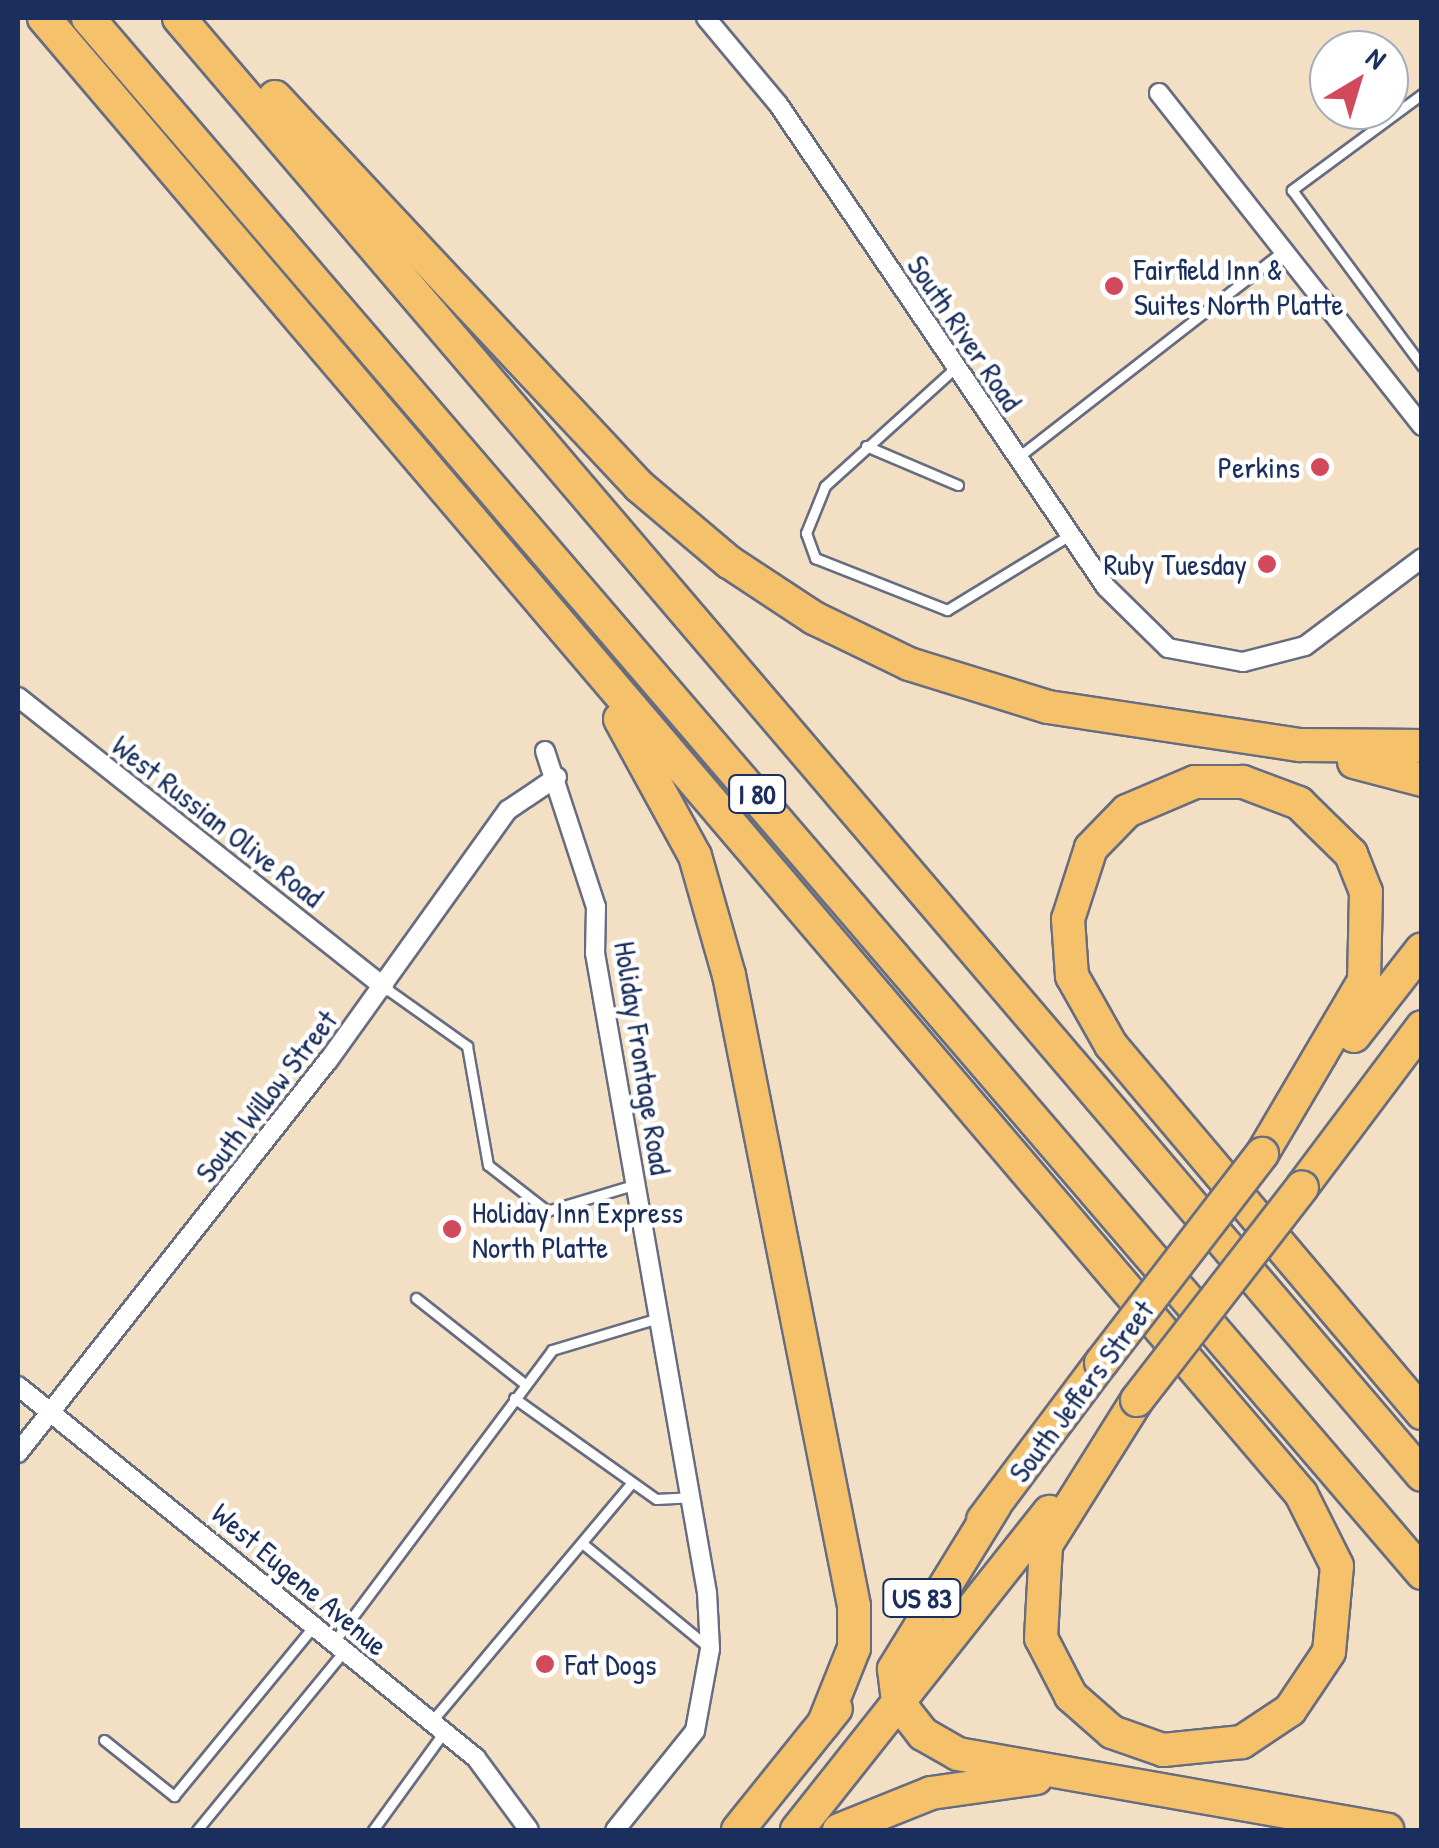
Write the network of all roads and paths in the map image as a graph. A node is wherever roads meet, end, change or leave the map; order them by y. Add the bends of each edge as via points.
1 (44, 18) edge
2 (88, 18) edge
3 (178, 18) edge
4 (200, 18) edge
5 (706, 18) edge
6 (1159, 93) dead end
7 (1422, 94) edge
8 (1283, 251) junction
9 (1422, 366) edge
10 (955, 368) junction
11 (1422, 426) edge
12 (866, 446) junction
13 (1017, 458) junction
14 (958, 486) dead end
15 (1070, 535) junction
16 (1422, 558) edge
17 (519, 577) junction
18 (18, 697) edge
19 (1152, 725) junction
20 (1422, 746) edge
21 (545, 751) dead end
22 (557, 777) junction
23 (1422, 780) edge
24 (1422, 948) edge
25 (384, 988) junction
26 (1422, 1006) edge
27 (1422, 1027) edge
28 (1394, 1064) junction
29 (1262, 1154) junction
30 (634, 1185) junction
31 (416, 1298) dead end
32 (658, 1318) junction
33 (525, 1384) junction
34 (18, 1386) edge
35 (514, 1398) junction
36 (1137, 1400) junction
37 (50, 1412) junction
38 (1422, 1413) edge
39 (18, 1453) edge
40 (1422, 1475) edge
41 (632, 1484) junction
42 (690, 1498) junction
43 (995, 1505) junction
44 (582, 1543) junction
45 (1422, 1573) edge
46 (313, 1626) junction
47 (338, 1647) junction
48 (710, 1649) junction
49 (898, 1702) junction
50 (824, 1723) junction
51 (438, 1727) junction
52 (104, 1740) dead end
53 (1080, 1775) junction
54 (622, 1829) edge
55 (198, 1830) edge
56 (373, 1830) edge
57 (529, 1830) edge
58 (738, 1830) edge
59 (797, 1830) edge
60 (839, 1830) edge
61 (1387, 1830) edge

1 - 17 highway
2 - 45 highway, I 80
3 - 40 highway, I 80
4 - 19 highway via 639,486 728,562 910,664 1048,707
5 - 10 street, South River Road via 778,104
6 - 8 street
7 - 9 lane via 1292,190
8 - 11 street
8 - 13 lane
10 - 12 lane
10 - 13 street, South River Road
12 - 14 lane
12 - 15 lane via 826,486 806,534 815,558 947,610
13 - 15 street, South River Road
15 - 16 street, South River Road via 1133,620 1168,648 1243,662 1305,646
17 - 36 highway via 1302,1494 1338,1566 1329,1652 1290,1710 1242,1742 1162,1750 1112,1732 1071,1696 1042,1638 1046,1546
17 - 50 highway via 657,782 695,856 721,945 854,1606 854,1648
18 - 25 street, West Russian Olive Road
19 - 20 highway via 1349,750
19 - 23 highway
21 - 22 street, Holiday Frontage Road
22 - 25 street, South Willow Street via 508,810
22 - 30 street, Holiday Frontage Road via 596,906 595,953
24 - 29 highway, South Jeffers Street / US 83
25 - 30 lane via 467,1046 488,1165 547,1211
25 - 37 street, South Willow Street
26 - 28 highway
27 - 28 highway, South Jeffers Street / US 83
28 - 36 highway, South Jeffers Street / US 83, bridge
29 - 38 highway via 1364,981 1366,892 1351,854 1298,804 1243,782 1195,782 1127,812 1091,848 1068,919 1072,976 1120,1057
29 - 43 highway, South Jeffers Street / US 83, bridge
30 - 32 street, Holiday Frontage Road
31 - 33 lane
32 - 33 lane via 552,1350
32 - 42 street, Holiday Frontage Road
33 - 35 lane
34 - 37 street, West Eugene Avenue
35 - 41 lane
35 - 47 lane
36 - 49 highway, South Jeffers Street / US 83
37 - 39 street, South Willow Street
37 - 46 street, West Eugene Avenue
41 - 42 lane via 656,1499
41 - 44 lane
42 - 48 street, Holiday Frontage Road
43 - 49 highway via 899,1656
43 - 50 highway, South Jeffers Street / US 83
44 - 48 lane
44 - 51 lane
46 - 47 street, West Eugene Avenue
46 - 52 lane via 174,1796
47 - 51 street, West Eugene Avenue
47 - 55 lane
48 - 54 street, Holiday Frontage Road via 695,1731
49 - 53 highway via 923,1734 958,1754
49 - 59 highway, South Jeffers Street / US 83
50 - 58 highway, South Jeffers Street / US 83
51 - 56 lane
51 - 57 street, West Eugene Avenue via 500,1780
53 - 60 highway via 946,1789
53 - 61 highway

